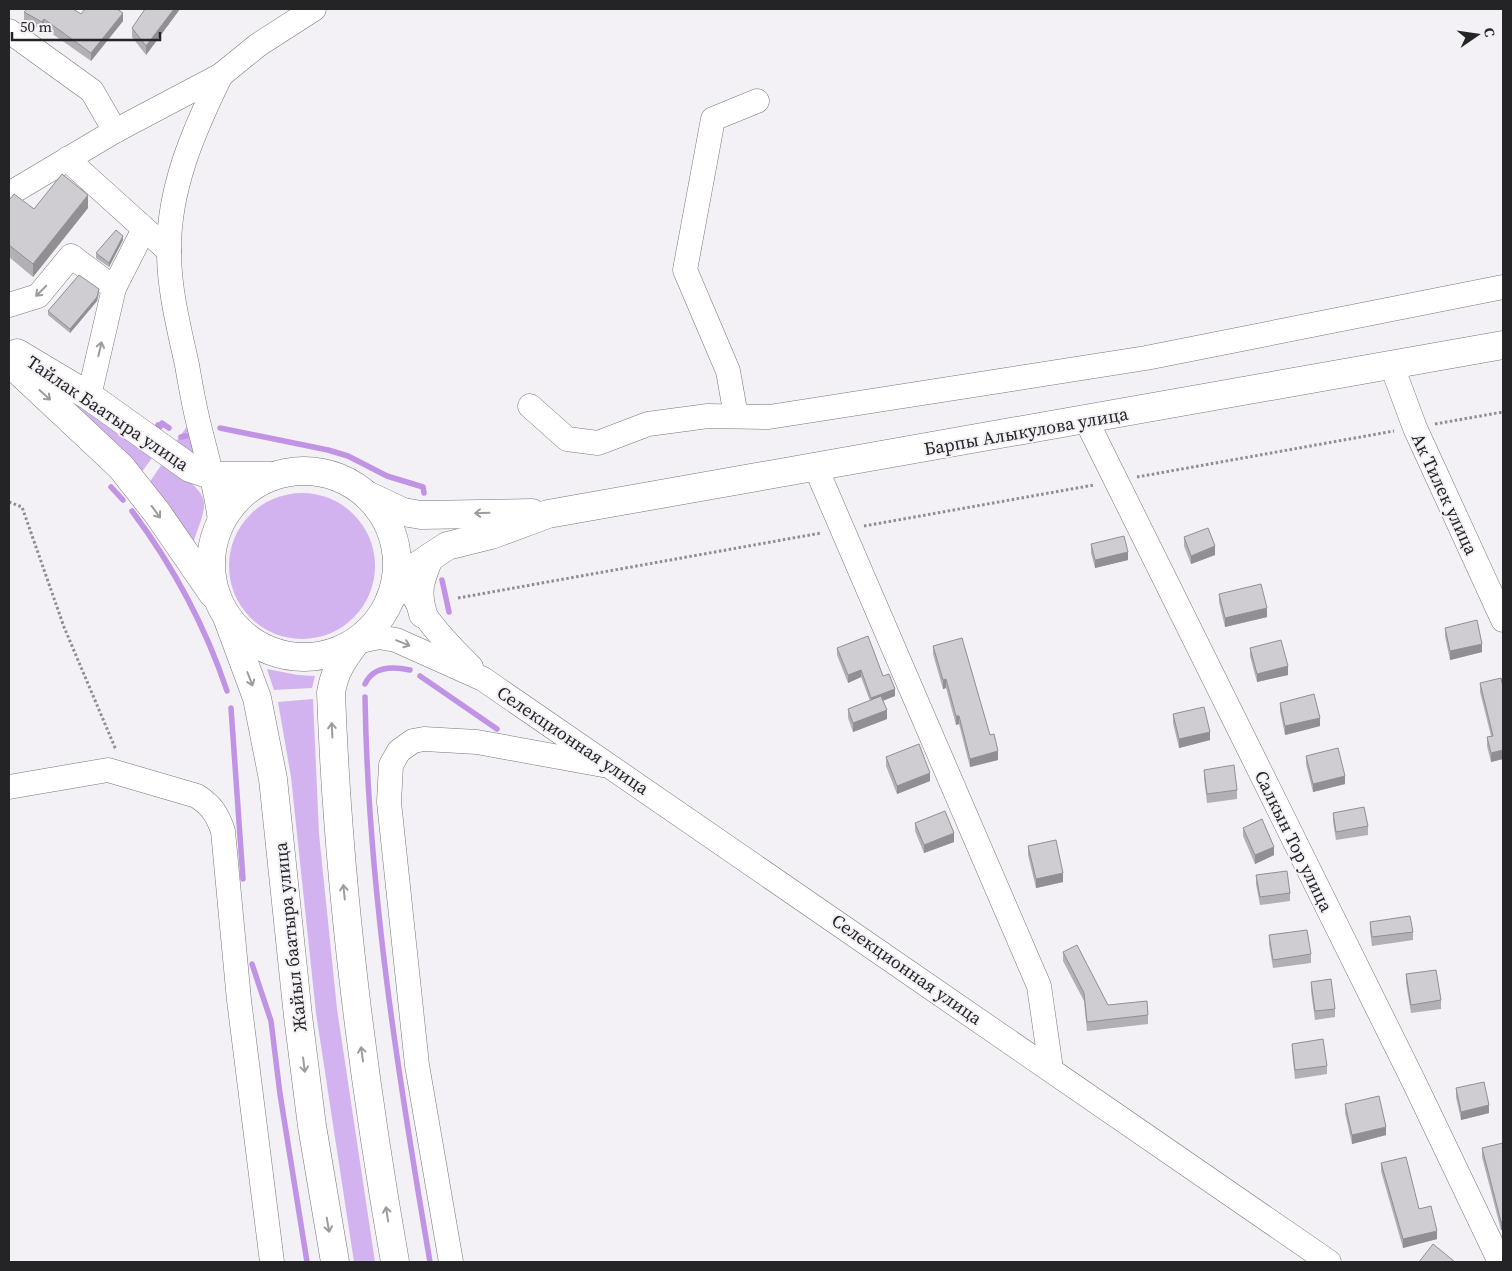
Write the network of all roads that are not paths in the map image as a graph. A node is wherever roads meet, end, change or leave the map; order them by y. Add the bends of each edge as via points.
1 (301, 12) edge
2 (9, 31) edge
3 (221, 75) junction
4 (757, 101) dead end
5 (115, 131) junction
6 (67, 160) junction
7 (9, 194) edge
8 (144, 229) junction
9 (169, 251) junction
10 (114, 288) junction
11 (1503, 288) edge
12 (9, 304) edge
13 (1503, 345) edge
14 (9, 348) edge
15 (9, 362) edge
16 (1392, 366) junction
17 (89, 396) junction
18 (530, 406) dead end
19 (736, 416) junction
20 (1086, 420) junction
21 (816, 468) junction
22 (214, 476) junction
23 (269, 476) junction
24 (364, 493) junction
25 (548, 514) junction
26 (220, 521) junction
27 (431, 556) junction
28 (398, 589) junction
29 (223, 610) junction
30 (423, 614) junction
31 (1503, 620) edge
32 (356, 642) junction
33 (483, 679) junction
34 (612, 767) junction
35 (9, 787) edge
36 (1051, 1069) junction
37 (272, 1262) edge
38 (335, 1262) edge
39 (395, 1262) edge
40 (450, 1262) edge
41 (1329, 1262) edge
42 (1500, 1262) edge

1 - 3 street
2 - 5 street via 92,92
3 - 5 street
3 - 9 street via 192,136 171,220
4 - 19 street via 713,119 685,270 728,371
5 - 6 street
6 - 7 street
6 - 8 street
8 - 9 street
8 - 10 street
9 - 22 street via 177,322 197,416
10 -> 12 street via 71,256 38,296
17 -> 10 street
11 - 19 street via 1136,360 769,417
13 - 16 main road, Барпы Алыкулова улица
14 - 17 main road, Тайлак Баатыра улица
15 -> 29 main road, Тайлак Баатыра улица via 121,467 158,514
16 - 20 main road, Барпы Алыкулова улица
16 - 31 street, Ак Тилек улица via 1415,428
17 - 22 main road, Тайлак Баатыра улица via 190,468
18 - 19 street via 567,438 598,443 648,424 708,416
20 - 21 main road, Барпы Алыкулова улица
20 - 42 street, Салкын Тор улица
21 - 25 main road, Барпы Алыкулова улица
21 - 36 street via 1039,986
22 - 23 main road, Тайлак Баатыра улица
22 - 26 street
23 - 24 main road, Барпы Алыкулова улица via 319,471 335,476
23 - 26 main road via 241,494
25 -> 24 main road, Барпы Алыкулова улица via 421,515 386,506
24 - 28 main road via 386,519 396,550 395,583
25 - 27 main road, Барпы Алыкулова улица via 491,535 448,546
26 - 29 main road via 210,553 213,586
27 - 28 main road, Барпы Алыкулова улица
27 - 30 main road via 419,584 418,598
28 - 30 street, Селекционная улица
28 - 32 main road via 376,624
29 - 32 main road via 250,641 281,655 314,657 331,654
29 -> 38 main road, Жайыл баатыра улица via 257,698 274,779 298,1016 312,1126
30 - 33 street, Селекционная улица
32 -> 33 street, Селекционная улица via 379,637 396,640
39 -> 32 main road via 356,1007 336,794 331,693 341,661
33 - 34 street, Селекционная улица
34 - 36 street, Селекционная улица
34 - 40 street via 477,742 424,739 413,741 399,751 391,765 389,802 416,1065
35 - 37 street via 108,770 197,796 210,804 217,814 223,831 239,1000
36 - 41 street, Селекционная улица

